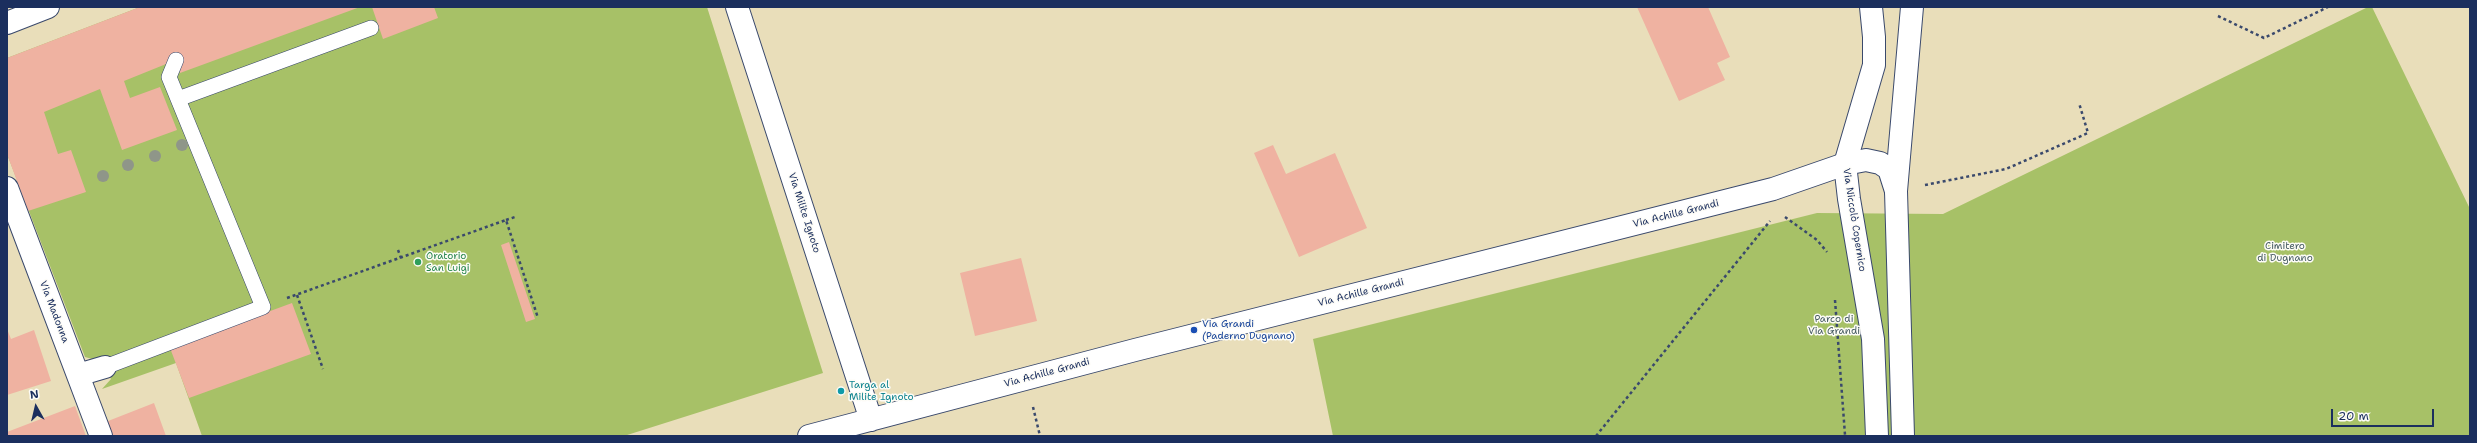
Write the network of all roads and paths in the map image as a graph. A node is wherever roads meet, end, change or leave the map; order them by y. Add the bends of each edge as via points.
1 (48, 7) edge
2 (737, 7) edge
3 (1871, 7) edge
4 (1912, 7) edge
5 (2328, 7) edge
6 (2218, 16) dead end
7 (7, 23) edge
8 (371, 28) dead end
9 (176, 60) dead end
10 (178, 99) junction
11 (2078, 103) dead end
12 (1845, 164) junction
13 (7, 188) edge
14 (1773, 189) junction
15 (1896, 191) junction
16 (1778, 212) junction
17 (515, 217) dead end
18 (506, 220) junction
19 (398, 250) dead end
20 (401, 258) junction
21 (1829, 258) dead end
22 (297, 295) junction
23 (1834, 296) dead end
24 (262, 307) junction
25 (538, 318) dead end
26 (105, 367) joint
27 (323, 369) dead end
28 (78, 376) junction
29 (871, 420) junction
30 (100, 436) edge
31 (809, 436) edge
32 (1596, 436) edge
33 (1846, 436) edge
34 (1877, 436) edge
35 (1903, 436) edge

1 - 7 street
2 - 29 street, Via Milite Ignoto
3 - 12 street, Via Niccolò Copernico via 1874,65
4 - 15 street
5 - 6 path via 2264,38
8 - 10 lane
9 - 10 lane via 169,77
10 - 24 lane
11 - 15 path via 2088,133 2006,169
12 - 14 street, Via Achille Grandi
12 - 15 street, Via Achille Grandi via 1866,160 1880,163 1889,169
12 - 34 street, Via Niccolò Copernico via 1873,339
13 - 28 street, Via Madonna
14 - 16 path
14 - 29 street, Via Achille Grandi via 1142,348
15 - 35 street
16 - 21 path via 1817,240
16 - 32 path
17 - 18 path
18 - 20 path
18 - 25 path
19 - 20 path
20 - 22 path
22 - 24 path
22 - 27 path
23 - 33 path
24 - 26 lane
26 - 28 street
28 - 30 street, Via Madonna
29 - 31 street, Via Achille Grandi

